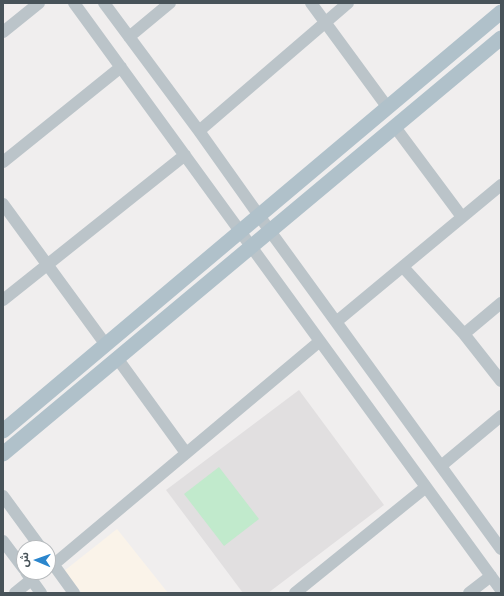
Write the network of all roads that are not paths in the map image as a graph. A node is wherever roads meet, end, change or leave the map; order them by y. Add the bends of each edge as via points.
1 (39, 3) edge
2 (74, 3) edge
3 (104, 3) edge
4 (170, 3) edge
5 (311, 3) edge
6 (348, 3) edge
7 (501, 12) edge
8 (325, 23) junction
9 (3, 32) edge
10 (129, 37) junction
11 (501, 38) edge
12 (121, 67) junction
13 (388, 108) junction
14 (395, 127) junction
15 (199, 130) junction
16 (185, 155) junction
17 (3, 162) edge
18 (501, 185) edge
19 (3, 204) edge
20 (259, 216) junction
21 (462, 217) junction
22 (270, 231) junction
23 (241, 232) junction
24 (252, 246) junction
25 (47, 265) junction
26 (403, 267) junction
27 (3, 300) edge
28 (501, 303) edge
29 (336, 322) junction
30 (464, 334) junction
31 (320, 341) junction
32 (106, 344) junction
33 (117, 358) junction
34 (501, 381) edge
35 (501, 416) edge
36 (3, 431) edge
37 (186, 453) junction
38 (3, 454) edge
39 (441, 466) junction
40 (426, 487) junction
41 (3, 496) edge
42 (35, 540) edge
43 (3, 541) edge
44 (501, 549) edge
45 (56, 557) edge
46 (16, 559) edge
47 (56, 568) edge
48 (491, 576) junction
49 (26, 580) edge
50 (32, 580) edge
51 (501, 590) edge
52 (15, 593) edge
53 (41, 593) edge
54 (74, 593) edge
55 (295, 593) edge
56 (469, 593) edge

1 - 9 street
2 - 12 street
3 - 10 street
4 - 10 street
5 - 8 street
6 - 8 street
7 - 13 main road
8 - 13 street
8 - 15 street
10 - 15 street
11 - 14 main road
12 - 16 street
12 - 17 street
13 - 20 main road
14 - 21 street
14 - 22 main road
15 - 20 street
16 - 23 street
16 - 25 street
18 - 21 street
19 - 25 street
20 - 22 street
20 - 23 main road
21 - 26 street
22 - 24 main road
22 - 29 street
23 - 24 street
23 - 32 main road
24 - 31 street
24 - 33 main road
25 - 27 street
25 - 32 street
26 - 29 street
26 - 30 street
28 - 30 street
29 - 39 street
30 - 34 street
31 - 37 street
31 - 40 street
32 - 36 main road
33 - 37 street
33 - 38 main road
35 - 39 street
37 - 45 street
39 - 44 street
40 - 48 street
40 - 55 street
41 - 42 street
43 - 46 street
47 - 54 street
48 - 51 street
48 - 56 street
49 - 52 street
50 - 53 street

